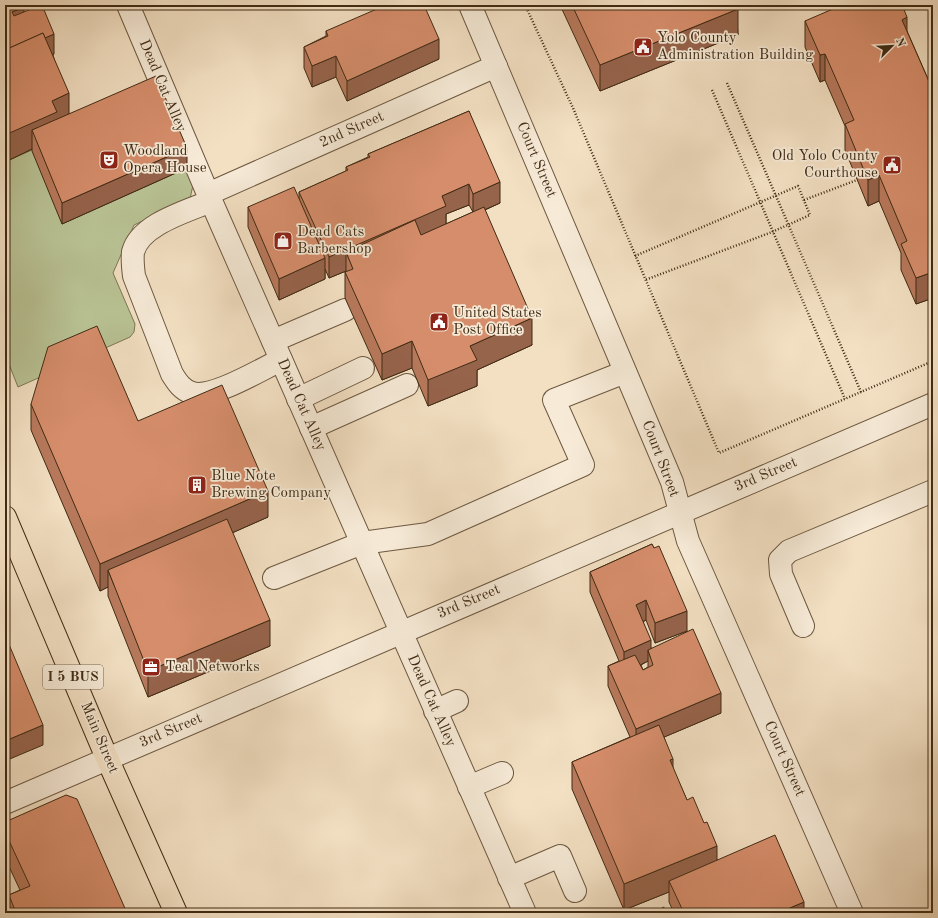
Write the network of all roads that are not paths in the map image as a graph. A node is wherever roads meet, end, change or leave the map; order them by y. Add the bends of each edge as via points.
1 (128, 5) edge
2 (470, 5) edge
3 (496, 66) junction
4 (210, 198) junction
5 (345, 310) dead end
6 (277, 350) junction
7 (363, 368) dead end
8 (624, 372) junction
9 (407, 385) dead end
10 (298, 399) junction
11 (933, 404) edge
12 (311, 428) junction
13 (933, 491) edge
14 (680, 512) junction
15 (5, 517) edge
16 (362, 543) junction
17 (274, 578) dead end
18 (803, 626) dead end
19 (401, 631) junction
20 (457, 701) dead end
21 (435, 711) junction
22 (107, 758) junction
23 (502, 773) dead end
24 (469, 787) junction
25 (5, 803) edge
26 (509, 878) junction
27 (575, 891) dead end
28 (176, 913) edge
29 (525, 913) edge
30 (852, 913) edge

1 - 4 street, Dead Cat Alley
2 - 3 street, Court Street
3 - 4 street, 2nd Street
3 - 8 street, Court Street
4 - 6 street, Dead Cat Alley
4 - 6 street, 2nd Street via 148,230 134,250 134,276 172,374 180,386 191,393 216,391
5 - 6 street
6 - 10 street, Dead Cat Alley
7 - 10 street
8 - 14 street, Court Street via 672,482
8 - 16 street via 554,400 583,465 428,534
9 - 12 street
10 - 12 street, Dead Cat Alley
11 - 14 street, 3rd Street
12 - 16 street, Dead Cat Alley
13 - 18 street via 789,551 780,560 782,574
14 - 19 street, 3rd Street
14 - 30 street, Court Street via 688,541
15 - 22 main road, Main Street / I 5 BUS
16 - 17 street
16 - 19 street, Dead Cat Alley
19 - 21 street, Dead Cat Alley
19 - 22 street, 3rd Street
20 - 21 street
21 - 24 street, Dead Cat Alley
22 - 25 street, 3rd Street
22 - 28 main road, Main Street / I 5 BUS
23 - 24 street
24 - 26 street, Dead Cat Alley
26 - 27 street via 560,856
26 - 29 street, Dead Cat Alley

